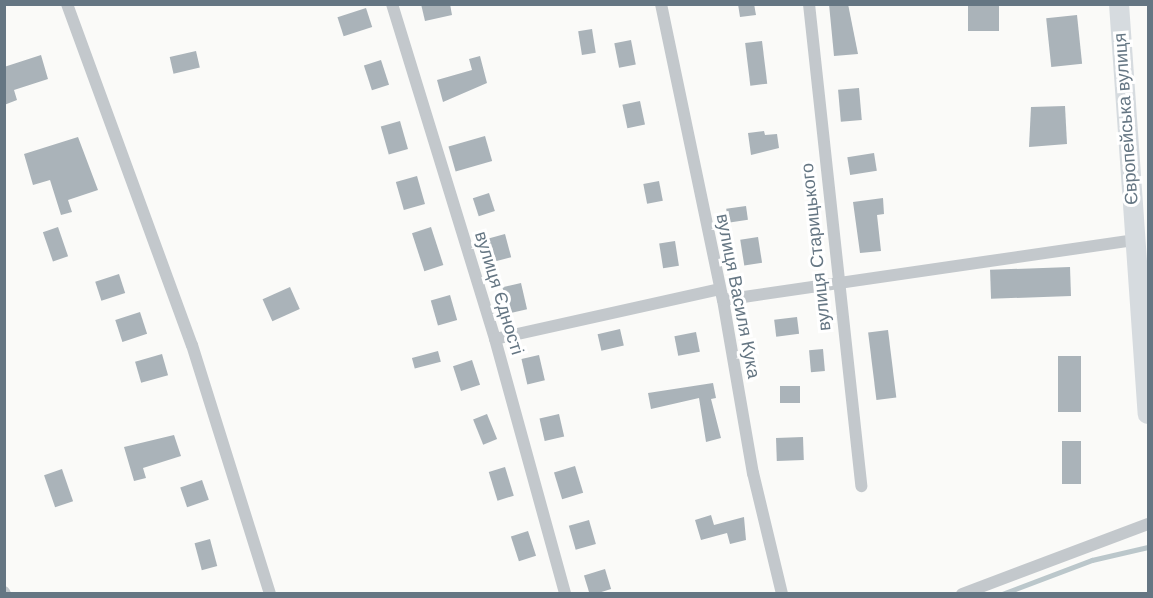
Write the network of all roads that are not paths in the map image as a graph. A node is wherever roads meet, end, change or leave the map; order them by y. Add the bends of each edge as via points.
1 (67, 4) edge
2 (392, 4) edge
3 (661, 4) edge
4 (809, 4) edge
5 (1119, 4) edge
6 (1134, 240) junction
7 (837, 285) junction
8 (721, 295) junction
9 (495, 339) junction
10 (1149, 414) edge
11 (861, 486) dead end
12 (1149, 524) edge
13 (270, 594) edge
14 (565, 594) edge
15 (782, 594) edge
16 (962, 594) edge

1 - 13 street via 188,334
2 - 9 street, вулиця Єдності
3 - 8 street, вулиця Василя Кука
4 - 7 street, вулиця Старицького
5 - 6 main road, Європейська вулиця
6 - 7 street
6 - 10 main road, Європейська вулиця
7 - 8 street
7 - 11 street, вулиця Старицького
8 - 9 street
8 - 15 street, вулиця Василя Кука via 753,472
9 - 14 street, вулиця Єдності
12 - 16 street

